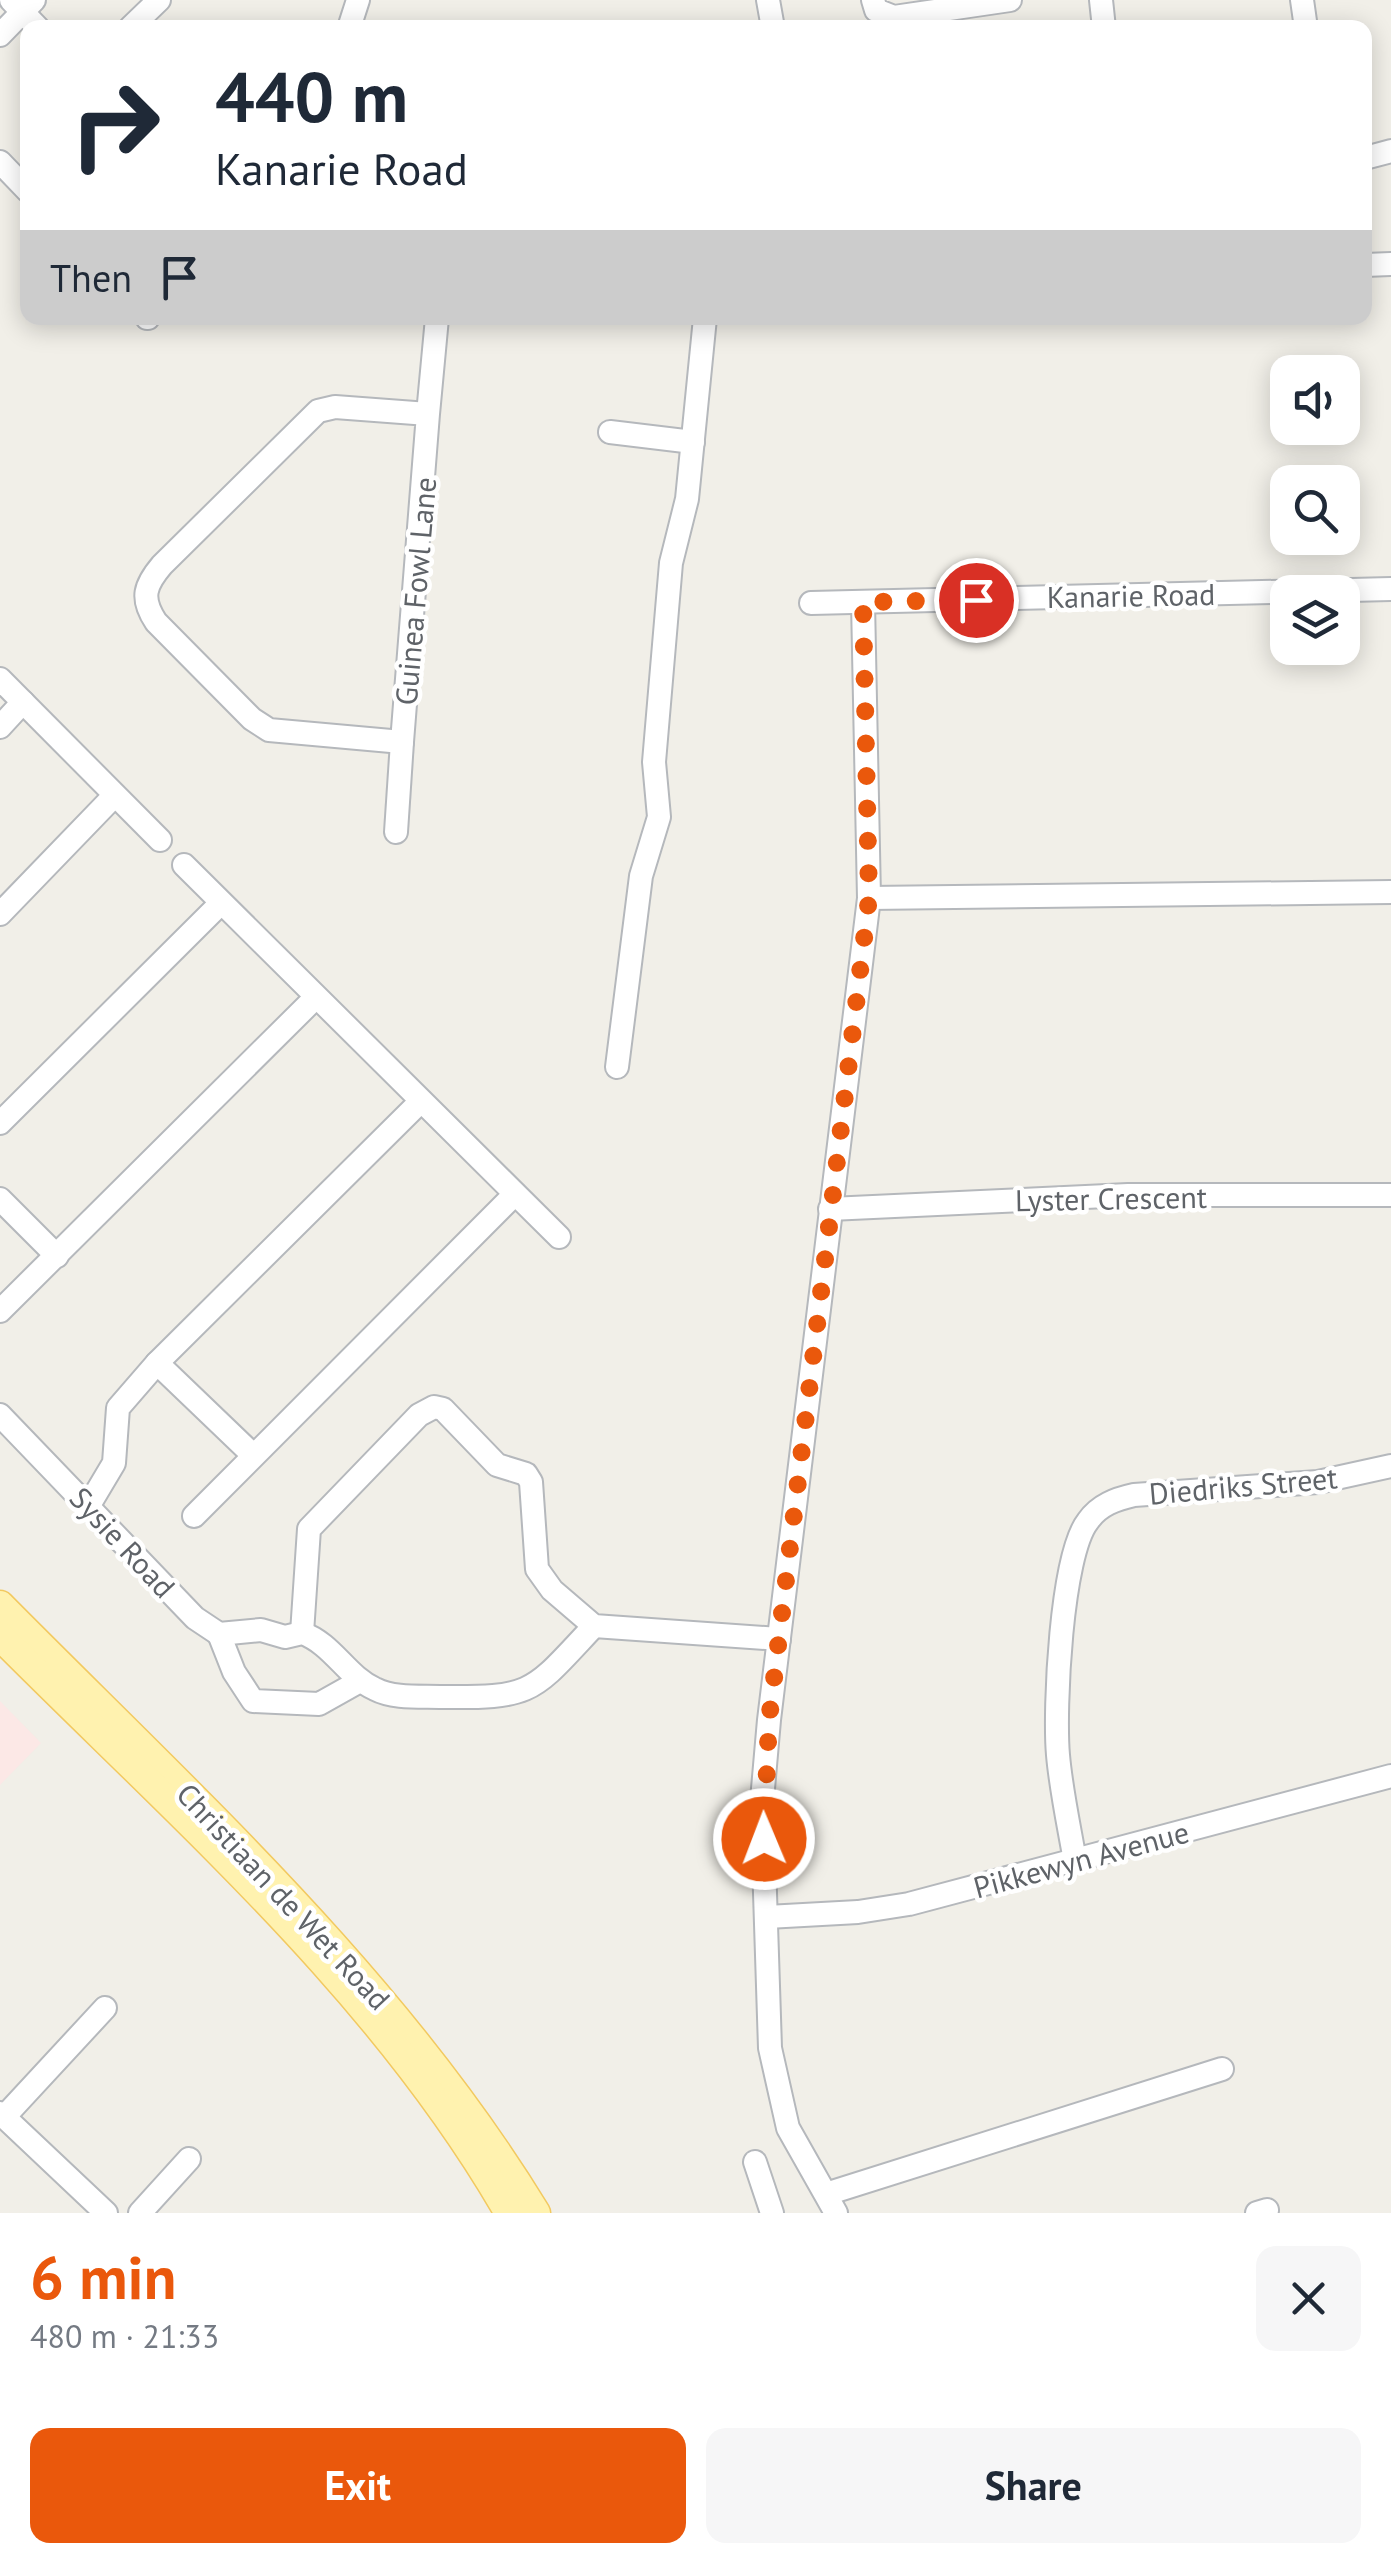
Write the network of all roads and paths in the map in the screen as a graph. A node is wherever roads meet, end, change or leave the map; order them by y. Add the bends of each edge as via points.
1 (159, 0) edge
2 (873, 0) edge
3 (1010, 0) edge
4 (26, 10) edge
5 (138, 20) edge
6 (0, 35) edge
7 (0, 162) edge
8 (20, 183) edge
9 (435, 325) edge
10 (704, 325) edge
11 (428, 414) junction
12 (610, 432) dead end
13 (692, 442) junction
14 (1391, 589) edge
15 (863, 602) junction
16 (811, 604) dead end
17 (0, 679) edge
18 (24, 702) junction
19 (0, 727) edge
20 (402, 742) junction
21 (114, 796) junction
22 (396, 832) dead end
23 (160, 840) dead end
24 (184, 864) dead end
25 (1391, 892) edge
26 (869, 898) junction
27 (221, 903) junction
28 (0, 914) edge
29 (315, 998) junction
30 (616, 1067) dead end
31 (421, 1101) junction
32 (0, 1123) edge
33 (515, 1194) junction
34 (1391, 1195) edge
35 (0, 1200) edge
36 (830, 1209) junction
37 (559, 1237) dead end
38 (56, 1256) junction
39 (0, 1312) edge
40 (157, 1363) junction
41 (0, 1414) edge
42 (253, 1455) junction
43 (1391, 1466) edge
44 (89, 1505) junction
45 (194, 1516) dead end
46 (0, 1605) edge
47 (594, 1626) junction
48 (302, 1633) junction
49 (219, 1634) junction
50 (0, 1636) edge
51 (779, 1639) junction
52 (360, 1681) junction
53 (1391, 1776) edge
54 (1075, 1861) junction
55 (767, 1917) junction
56 (105, 2008) dead end
57 (1222, 2069) dead end
58 (3, 2114) edge
59 (189, 2159) dead end
60 (755, 2162) dead end
61 (831, 2204) edge
62 (106, 2213) edge
63 (140, 2213) edge
64 (509, 2213) edge
65 (536, 2213) edge
66 (772, 2213) edge

1 - 5 street
2 - 3 street via 876,10 894,17
4 - 6 street
7 - 8 street
9 - 11 street, Guinea Fowl Lane
10 - 13 street
11 - 20 street, Guinea Fowl Lane
11 - 20 street, Guinea Fowl Lane via 318,411 162,565 144,595 156,622 262,726 278,733
12 - 13 street
13 - 30 street via 671,563 654,762 659,817 640,876
14 - 15 street, Kanarie Road
15 - 16 street, Kanarie Road
15 - 26 street
17 - 18 street
18 - 19 street
18 - 21 street
20 - 22 street
21 - 23 street
21 - 28 street
24 - 27 street
25 - 26 street
26 - 36 street
27 - 29 street
27 - 32 street
29 - 31 street
29 - 38 street
31 - 33 street
31 - 40 street
33 - 37 street
33 - 42 street
34 - 36 street, Lyster Crescent via 1128,1195
35 - 38 street
36 - 51 street
38 - 39 street
40 - 42 street
40 - 44 street via 118,1408 114,1463
41 - 44 street, Sysie Road
42 - 45 street
43 - 54 street, Diedriks Street via 1318,1482 1134,1495 1088,1521 1072,1555 1056,1710
44 - 49 street, Sysie Road via 195,1618
46 - 65 main road, Christiaan de Wet Road via 330,1938 452,2085
47 - 48 street via 536,1570 526,1474 497,1465 434,1407 419,1414 309,1529
47 - 51 street
47 - 52 street via 551,1672 517,1695 391,1694
48 - 49 street
48 - 52 street via 326,1645
49 - 52 street via 254,1701 319,1704
50 - 64 main road, Christiaan de Wet Road via 335,1977 437,2102
51 - 55 street via 762,1800
53 - 54 street, Pikkewyn Avenue
54 - 55 street, Pikkewyn Avenue via 909,1904
55 - 61 street via 775,2081 788,2128
56 - 58 street
57 - 61 street
58 - 62 street
59 - 63 street
60 - 66 street

